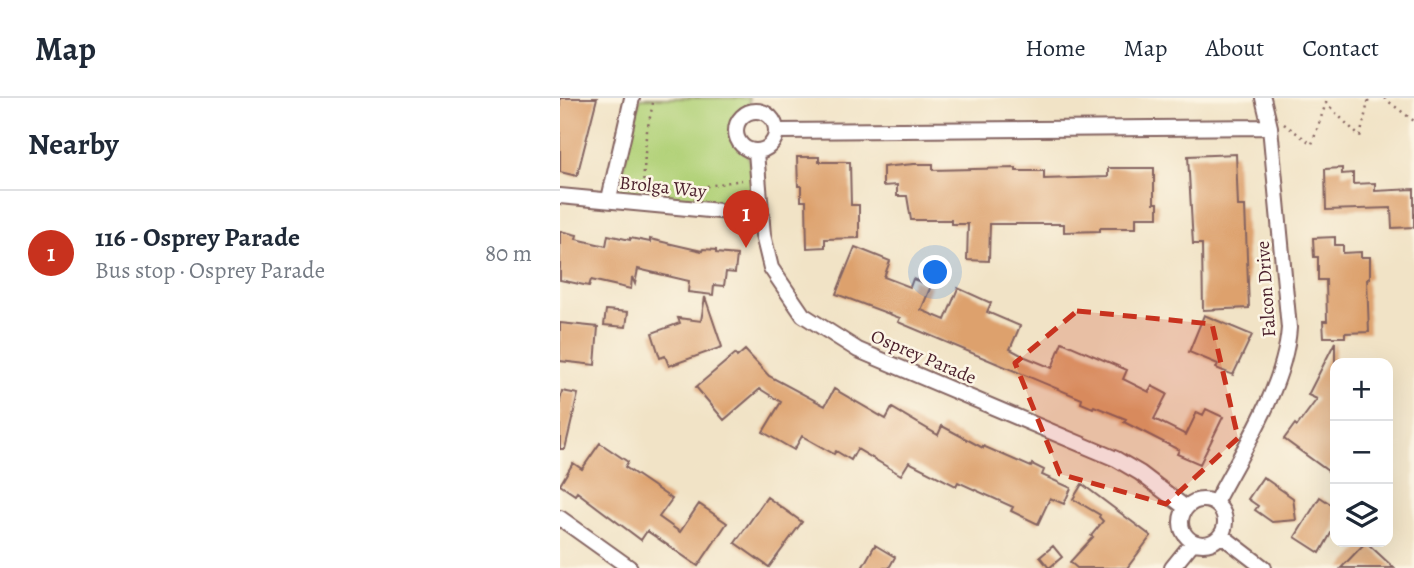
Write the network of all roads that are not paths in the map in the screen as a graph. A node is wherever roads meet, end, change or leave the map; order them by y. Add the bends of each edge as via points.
1 (632, 98) edge
2 (1264, 98) edge
3 (756, 104) edge
4 (1275, 123) junction
5 (777, 131) junction
6 (756, 152) junction
7 (560, 196) edge
8 (609, 200) junction
9 (762, 215) junction
10 (1215, 503) junction
11 (1186, 508) junction
12 (560, 518) edge
13 (1221, 535) junction
14 (1193, 542) junction
15 (630, 568) edge
16 (1172, 568) edge
17 (1264, 568) edge

1 - 8 street
2 - 4 street, Falcon Drive
3 - 5 street via 771,117
3 - 6 street via 742,116 735,131 741,146
4 - 5 street
4 - 10 street, Falcon Drive via 1288,346 1275,386
5 - 6 street via 768,148
6 - 9 street, Osprey Parade
7 - 8 street, Brolga Way
8 - 9 street, Brolga Way
9 - 11 street, Osprey Parade via 771,268 814,324 858,350 1116,459
10 - 11 street via 1205,500
10 - 13 street via 1226,524
11 - 14 street via 1181,520 1184,533
12 - 15 street
13 - 14 street via 1213,542
13 - 17 street
14 - 16 street

